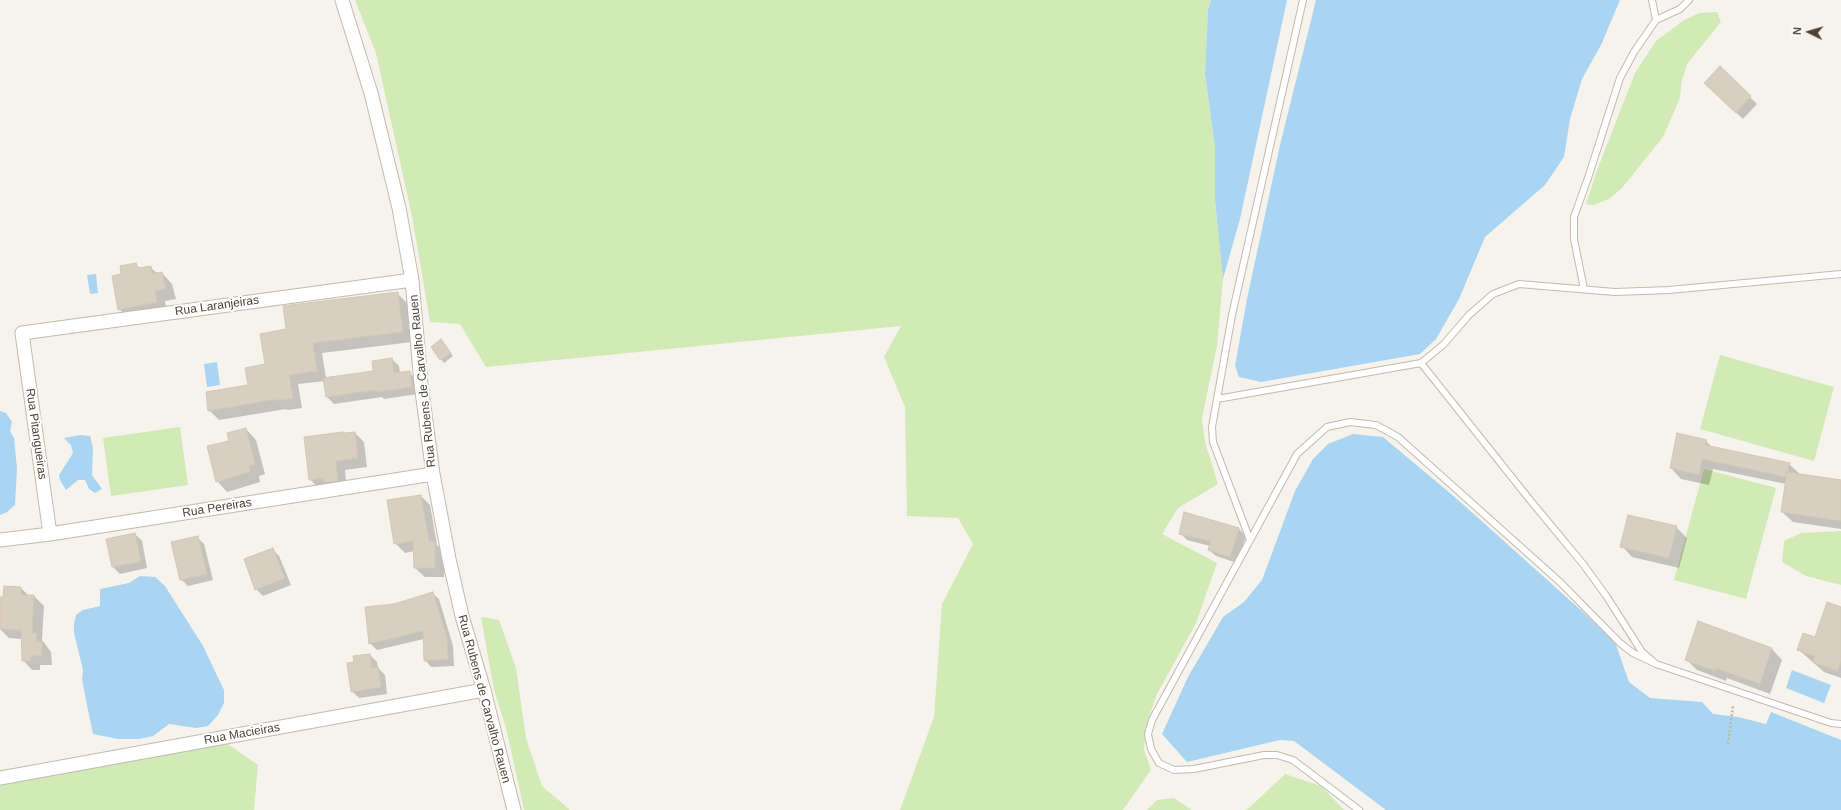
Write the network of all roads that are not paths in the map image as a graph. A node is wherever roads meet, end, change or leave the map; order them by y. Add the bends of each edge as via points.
1 (342, 0) edge
2 (1303, 0) edge
3 (1652, 0) edge
4 (1689, 0) edge
5 (1656, 20) junction
6 (1841, 274) edge
7 (412, 280) junction
8 (1584, 289) junction
9 (22, 333) joint
10 (1421, 363) junction
11 (1218, 399) junction
12 (434, 474) junction
13 (50, 534) junction
14 (0, 540) edge
15 (1250, 540) junction
16 (1656, 664) junction
17 (484, 690) junction
18 (1841, 724) edge
19 (0, 778) edge
20 (514, 810) edge
21 (1359, 810) edge

1 - 7 street, Rua Rubens de Carvalho Rauen via 371,93 399,208
2 - 11 lane via 1232,315
3 - 5 lane
4 - 5 lane via 1680,9
5 - 8 lane via 1620,78 1574,217 1574,239
6 - 8 lane via 1669,290 1615,292
7 - 9 street, Rua Laranjeiras
7 - 12 street, Rua Rubens de Carvalho Rauen via 421,384
8 - 10 lane via 1519,284 1492,294 1469,315 1443,345
9 - 13 street, Rua Pitangueiras
10 - 11 lane
10 - 16 lane via 1583,564 1638,647
11 - 15 lane via 1212,427 1213,442
12 - 13 street, Rua Pereiras
12 - 17 street, Rua Rubens de Carvalho Rauen via 462,616
13 - 14 street, Rua Pereiras
15 - 16 lane via 1297,454 1327,427 1350,422 1376,424 1398,438 1562,583 1620,643 1633,653
15 - 21 lane via 1152,720 1148,734 1150,749 1159,763 1174,770 1277,755 1293,760
16 - 18 lane via 1831,723
17 - 19 street, Rua Macieiras
17 - 20 street, Rua Rubens de Carvalho Rauen

